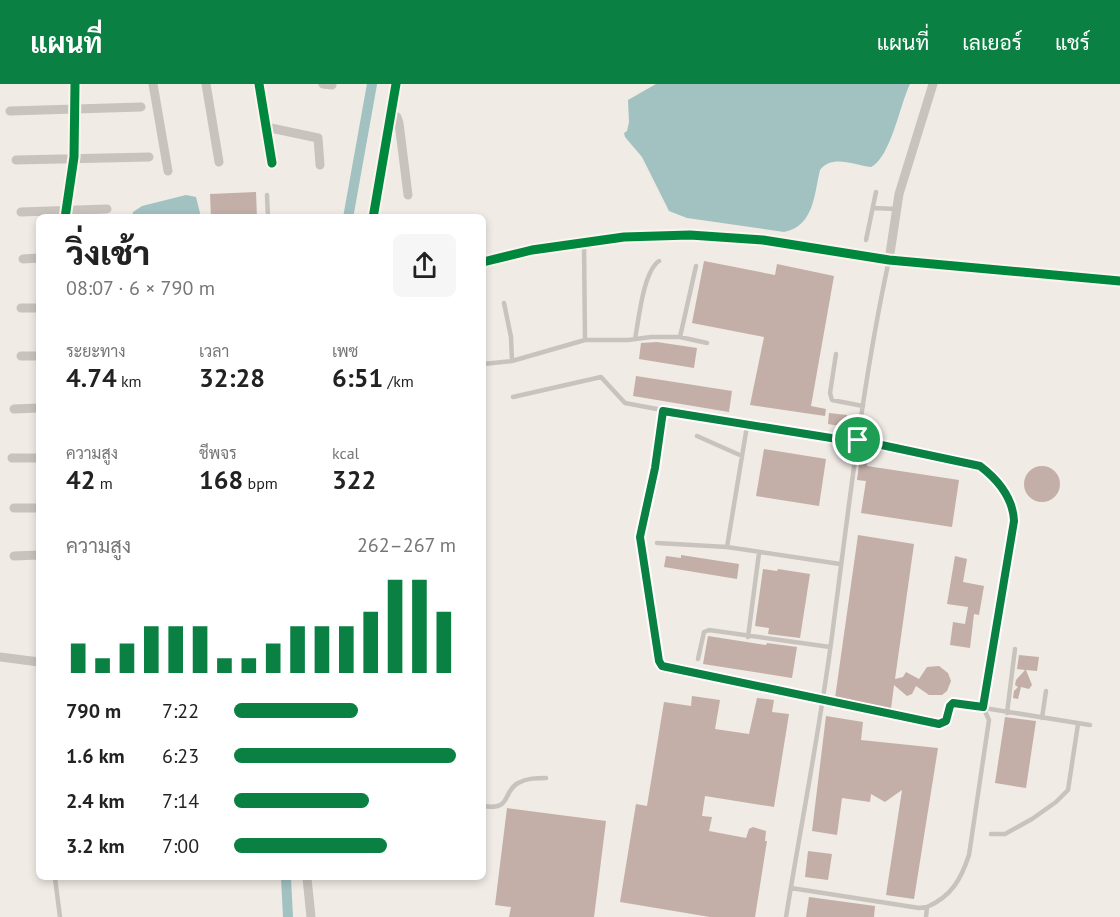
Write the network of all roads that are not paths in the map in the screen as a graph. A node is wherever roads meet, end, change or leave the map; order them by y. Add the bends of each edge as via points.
1 (75, 84) edge
2 (153, 84) edge
3 (206, 84) edge
4 (259, 84) edge
5 (396, 84) edge
6 (933, 84) edge
7 (141, 107) dead end
8 (75, 109) junction
9 (10, 111) dead end
10 (391, 113) junction
11 (266, 127) junction
12 (74, 157) junction
13 (149, 157) dead end
14 (16, 160) dead end
15 (219, 162) dead end
16 (272, 163) dead end
17 (320, 165) dead end
18 (168, 171) dead end
19 (876, 192) dead end
20 (267, 195) dead end
21 (408, 195) dead end
22 (873, 208) junction
23 (107, 209) dead end
24 (896, 209) junction
25 (21, 212) dead end
26 (65, 214) edge
27 (268, 214) edge
28 (373, 214) edge
29 (866, 240) dead end
30 (584, 243) junction
31 (36, 258) edge
32 (22, 259) dead end
33 (889, 260) junction
34 (486, 261) edge
35 (659, 261) dead end
36 (696, 266) dead end
37 (1120, 281) edge
38 (504, 303) dead end
39 (21, 308) dead end
40 (36, 308) edge
41 (680, 337) junction
42 (635, 339) junction
43 (585, 340) junction
44 (707, 343) dead end
45 (836, 354) dead end
46 (21, 356) dead end
47 (36, 356) edge
48 (512, 362) junction
49 (486, 364) edge
50 (513, 397) dead end
51 (863, 406) junction
52 (36, 408) edge
53 (14, 409) dead end
54 (663, 411) junction
55 (747, 426) junction
56 (697, 436) dead end
57 (857, 441) junction
58 (742, 456) junction
59 (12, 458) dead end
60 (36, 458) edge
61 (14, 508) dead end
62 (36, 508) edge
63 (657, 543) dead end
64 (727, 547) junction
65 (759, 553) junction
66 (36, 555) edge
67 (14, 556) dead end
68 (840, 564) junction
69 (748, 637) junction
70 (830, 647) junction
71 (1015, 649) dead end
72 (0, 657) edge
73 (698, 659) dead end
74 (36, 662) edge
75 (1046, 691) dead end
76 (822, 700) junction
77 (983, 707) junction
78 (1007, 713) junction
79 (1042, 718) junction
80 (1078, 724) junction
81 (1090, 725) dead end
82 (546, 777) dead end
83 (486, 807) edge
84 (991, 834) dead end
85 (55, 880) edge
86 (307, 880) edge
87 (791, 888) junction
88 (927, 907) junction
89 (60, 917) edge
90 (311, 917) edge
91 (786, 917) edge
92 (926, 917) edge

1 - 8 street
2 - 18 street
3 - 15 street
4 - 11 street
5 - 10 street
6 - 24 street
7 - 8 street
8 - 9 street
8 - 12 street
10 - 21 street via 399,123
10 - 28 street
11 - 16 street
11 - 17 street via 318,138
12 - 13 street
12 - 14 street
12 - 26 street
19 - 22 lane
20 - 27 lane
22 - 24 lane
22 - 29 lane
23 - 26 street
24 - 33 street
25 - 26 street
30 - 33 street via 660,235 724,236
30 - 34 street
30 - 43 lane
31 - 32 street
33 - 37 street
33 - 51 lane via 874,327
35 - 42 lane via 648,276
36 - 41 lane
38 - 48 lane
39 - 40 street
41 - 42 lane
41 - 44 lane
42 - 43 lane
43 - 48 lane
45 - 51 lane via 832,399
46 - 47 street
48 - 49 lane
50 - 54 lane via 601,377 626,403
51 - 57 lane
52 - 53 street
54 - 55 lane
54 - 76 lane via 640,537 659,661 662,666
55 - 57 lane
55 - 58 lane
56 - 58 lane
57 - 68 lane
57 - 77 lane via 980,466 1001,487 1014,510
58 - 64 lane
59 - 60 street
61 - 62 street
63 - 64 lane
64 - 65 lane
65 - 68 lane
65 - 69 lane
66 - 67 street
68 - 70 lane
69 - 70 lane
69 - 73 lane via 708,630 704,632
70 - 76 lane
71 - 78 lane
72 - 74 street
75 - 79 lane
76 - 77 lane via 939,724 946,721 953,703
76 - 87 lane
77 - 78 lane
77 - 88 lane via 989,720 969,855 954,890
78 - 79 lane
79 - 80 lane
80 - 81 lane
80 - 84 lane via 1068,790 1032,819 1005,834
82 - 83 lane via 516,783 504,804
85 - 89 lane
86 - 90 street
87 - 88 lane
87 - 91 lane
88 - 92 lane

